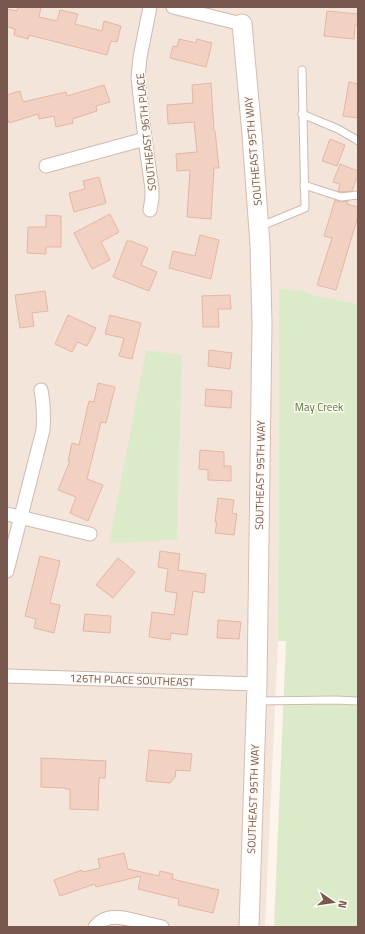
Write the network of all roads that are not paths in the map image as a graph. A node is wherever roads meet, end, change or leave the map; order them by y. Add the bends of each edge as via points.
1 (150, 7) edge
2 (173, 7) edge
3 (242, 24) joint
4 (302, 70) dead end
5 (302, 114) junction
6 (145, 139) junction
7 (358, 141) edge
8 (46, 166) dead end
9 (304, 185) junction
10 (358, 195) edge
11 (150, 210) dead end
12 (259, 227) junction
13 (41, 390) dead end
14 (7, 514) edge
15 (21, 518) junction
16 (90, 534) dead end
17 (7, 571) edge
18 (7, 676) edge
19 (257, 692) junction
20 (358, 700) edge
21 (96, 926) edge
22 (162, 927) edge
23 (249, 927) edge

1 - 6 street, SOUTHEAST 96TH PLACE via 138,78
2 - 3 street
3 - 12 street, SOUTHEAST 95TH WAY
4 - 5 lane
5 - 7 lane via 338,129
5 - 9 lane
6 - 8 street
6 - 11 street, SOUTHEAST 96TH PLACE via 152,190
9 - 10 lane via 341,197
9 - 12 lane via 304,208
12 - 19 street, SOUTHEAST 95TH WAY via 262,323
13 - 15 street via 44,403 42,430
14 - 15 street
15 - 16 street
15 - 17 street
18 - 19 street, 126TH PLACE SOUTHEAST
19 - 20 lane
19 - 23 street, SOUTHEAST 95TH WAY
21 - 22 street via 103,919 120,917

